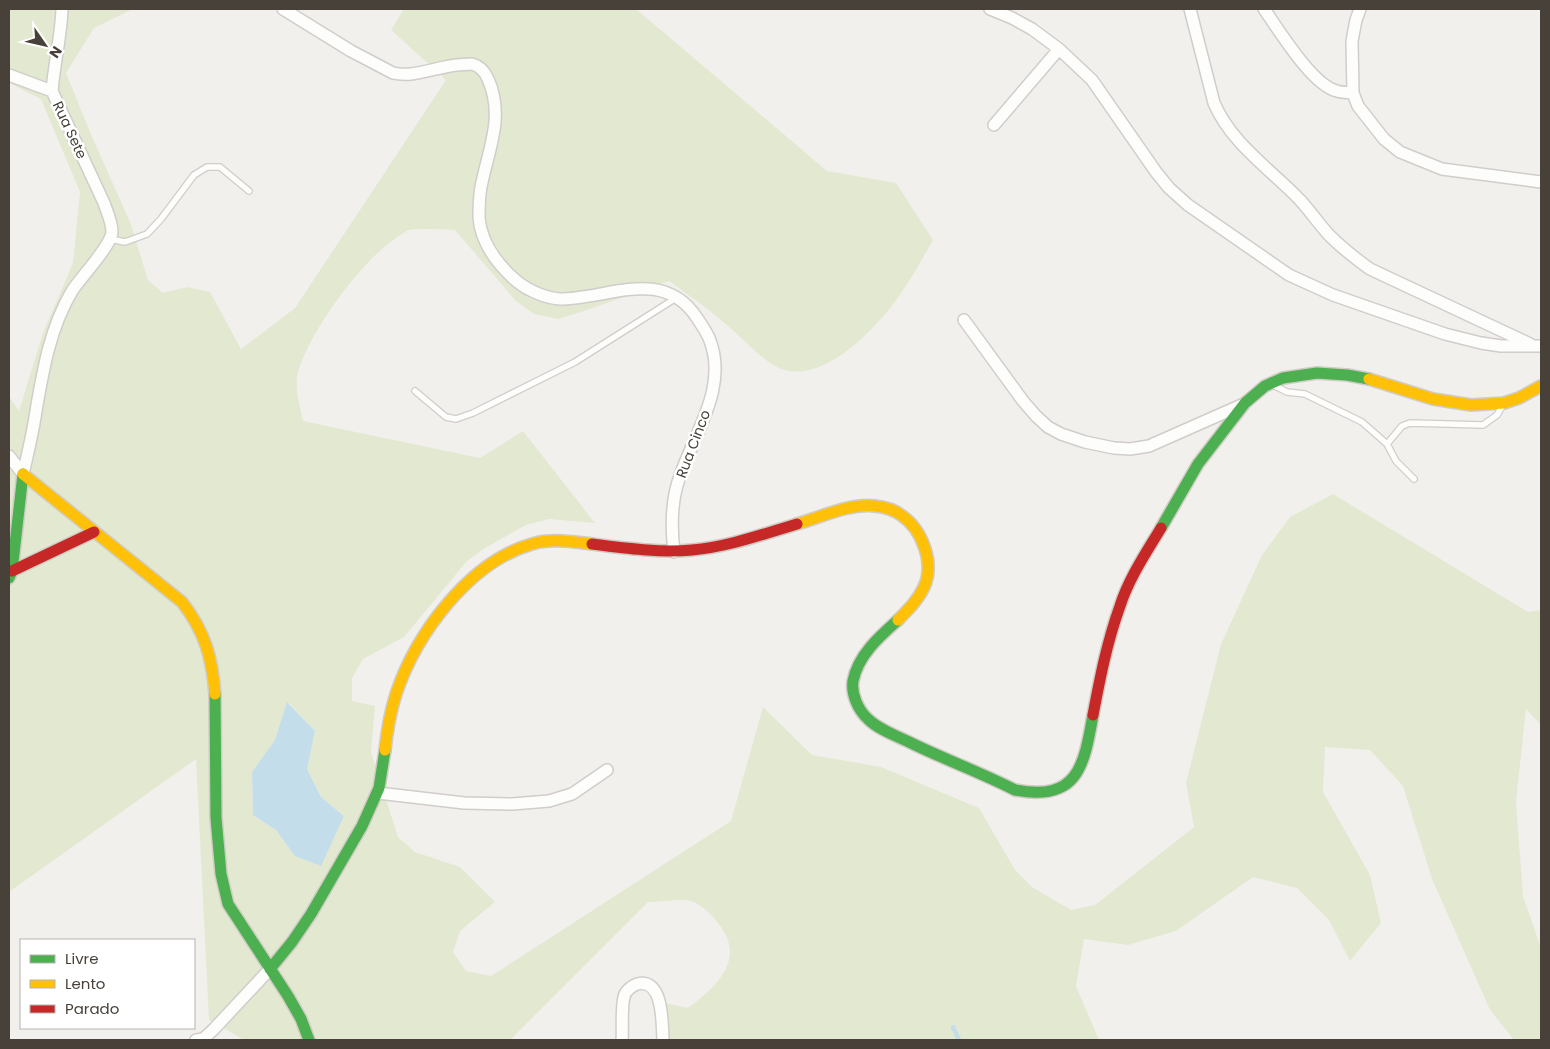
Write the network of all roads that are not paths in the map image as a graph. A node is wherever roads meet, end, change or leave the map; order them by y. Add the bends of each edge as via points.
1 (62, 9) edge
2 (283, 9) edge
3 (990, 9) edge
4 (1190, 9) edge
5 (1264, 9) edge
6 (1360, 9) edge
7 (1059, 49) junction
8 (9, 75) edge
9 (52, 91) junction
10 (1353, 93) junction
11 (994, 125) dead end
12 (1541, 182) edge
13 (249, 191) dead end
14 (110, 238) junction
15 (678, 297) junction
16 (964, 320) dead end
17 (1537, 346) edge
18 (1270, 383) junction
19 (1541, 386) edge
20 (415, 391) dead end
21 (1245, 403) junction
22 (1504, 403) junction
23 (1387, 444) junction
24 (9, 456) edge
25 (23, 474) junction
26 (1414, 479) dead end
27 (94, 532) junction
28 (674, 552) junction
29 (10, 574) edge
30 (607, 770) dead end
31 (378, 793) junction
32 (270, 969) junction
33 (200, 1040) edge
34 (309, 1040) edge
35 (622, 1040) edge
36 (663, 1040) edge

1 - 9 street, Rua Sete
2 - 15 street via 393,73 412,74 472,64 482,69 494,96 496,125 480,188 481,228 499,264 514,279 543,296 558,299 630,289 662,290
3 - 7 street via 1032,29
4 - 17 street via 1220,118 1300,200 1329,235 1370,269
5 - 10 street via 1310,71 1329,88
6 - 10 street via 1352,41
7 - 11 street
7 - 17 street via 1092,80 1169,188 1188,205 1289,275 1333,295 1445,334 1501,346
8 - 9 street
9 - 14 street, Rua Sete via 110,218
10 - 12 street via 1370,123 1400,152 1442,169
13 - 14 lane via 220,167 207,166 194,175 147,234 125,242
14 - 25 street via 72,292 50,341
15 - 20 lane via 575,362 473,413 456,419 446,417
15 - 28 street, Rua Cinco via 709,337 716,363 708,410 676,490 672,520
16 - 21 street via 1036,416 1048,427 1085,442 1130,449 1149,446
18 - 21 street
18 - 22 street via 1298,375 1346,374 1433,399 1471,405
18 - 23 lane via 1282,391 1305,394 1330,405 1362,422
19 - 22 street
21 - 28 street via 1198,464 1134,573 1120,605 1104,658 1086,756 1071,780 1061,788 1046,792 1015,790 917,747 878,727 859,709 853,682 858,665 866,651 921,594 927,581 930,562 922,542 903,516 885,508 858,506 719,547
22 - 23 lane via 1497,415 1483,425 1410,423 1402,426
23 - 26 lane via 1396,461
24 - 25 street
25 - 27 street
25 - 29 street
27 - 29 street
27 - 32 street via 182,602 203,636 215,694 216,818 221,874 228,904
28 - 31 street via 569,542 534,543 506,553 472,577 413,652 390,718
30 - 31 street via 572,794 549,801 464,803
31 - 32 street via 300,934
32 - 33 street via 227,1017
32 - 34 street via 301,1019
35 - 36 street via 624,996 636,984 643,984 656,992 660,1002

